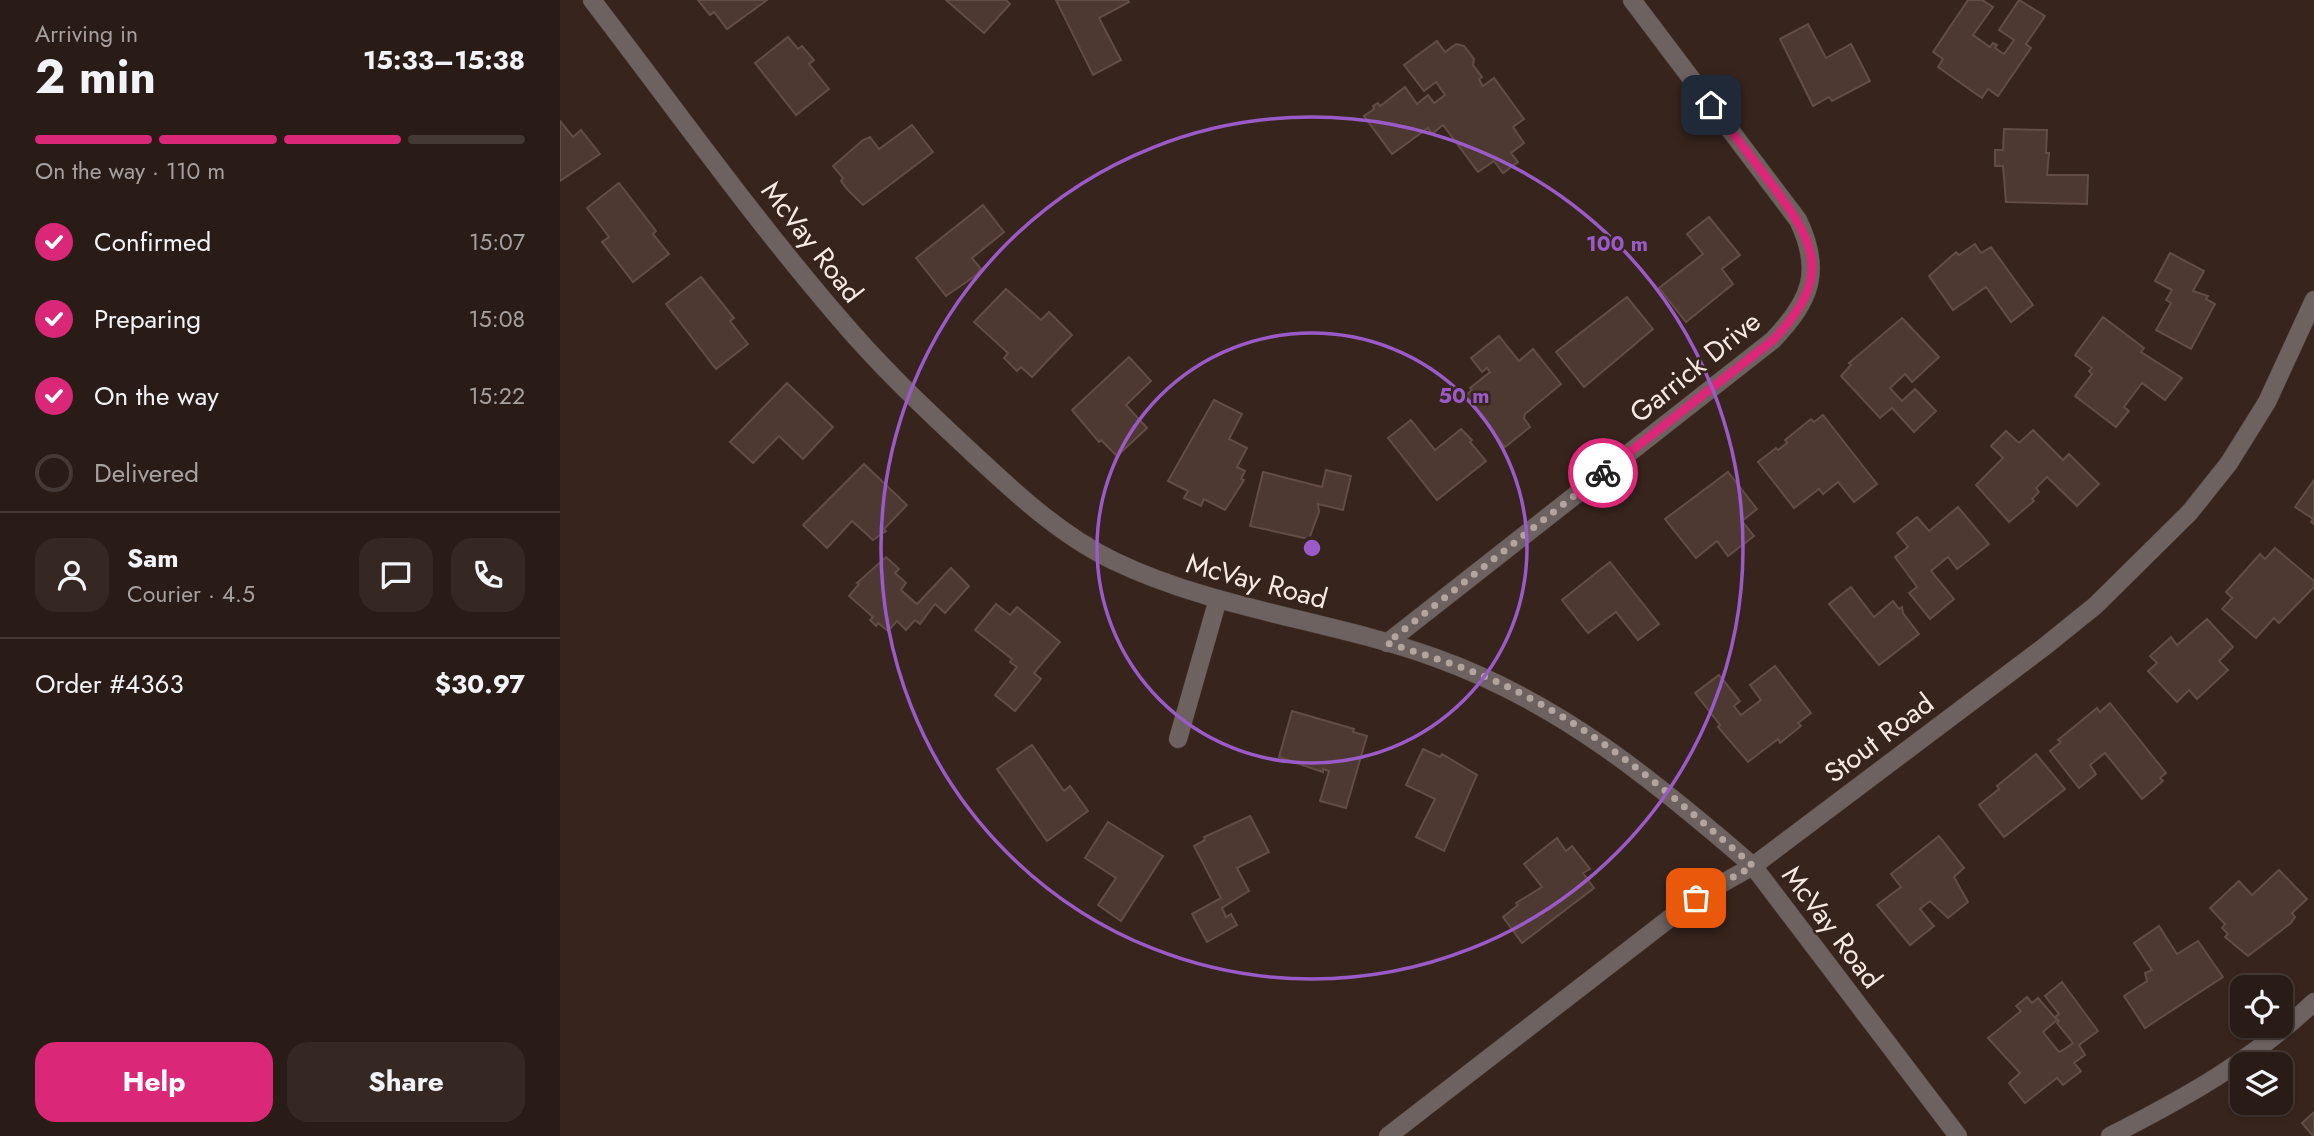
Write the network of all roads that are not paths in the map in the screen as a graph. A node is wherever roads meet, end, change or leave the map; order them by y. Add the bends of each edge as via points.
1 (592, 0) edge
2 (1632, 0) edge
3 (2314, 300) edge
4 (1218, 599) junction
5 (1387, 643) junction
6 (1178, 739) dead end
7 (1753, 866) junction
8 (2314, 1002) edge
9 (1388, 1136) edge
10 (1958, 1136) edge
11 (2110, 1136) edge

1 - 4 street, McVay Road via 799,270 924,408 1038,511 1076,538 1112,560
2 - 5 street, Garrick Drive via 1798,220 1809,242 1812,270 1807,295 1773,340
3 - 7 street, Stout Road via 2267,402 2229,463 2145,560 2044,648
4 - 5 street, McVay Road
4 - 6 street
5 - 7 street, McVay Road via 1500,684 1569,721 1639,770
7 - 9 street, Stout Road via 1696,898
7 - 10 street, McVay Road
8 - 11 street via 2227,1073

